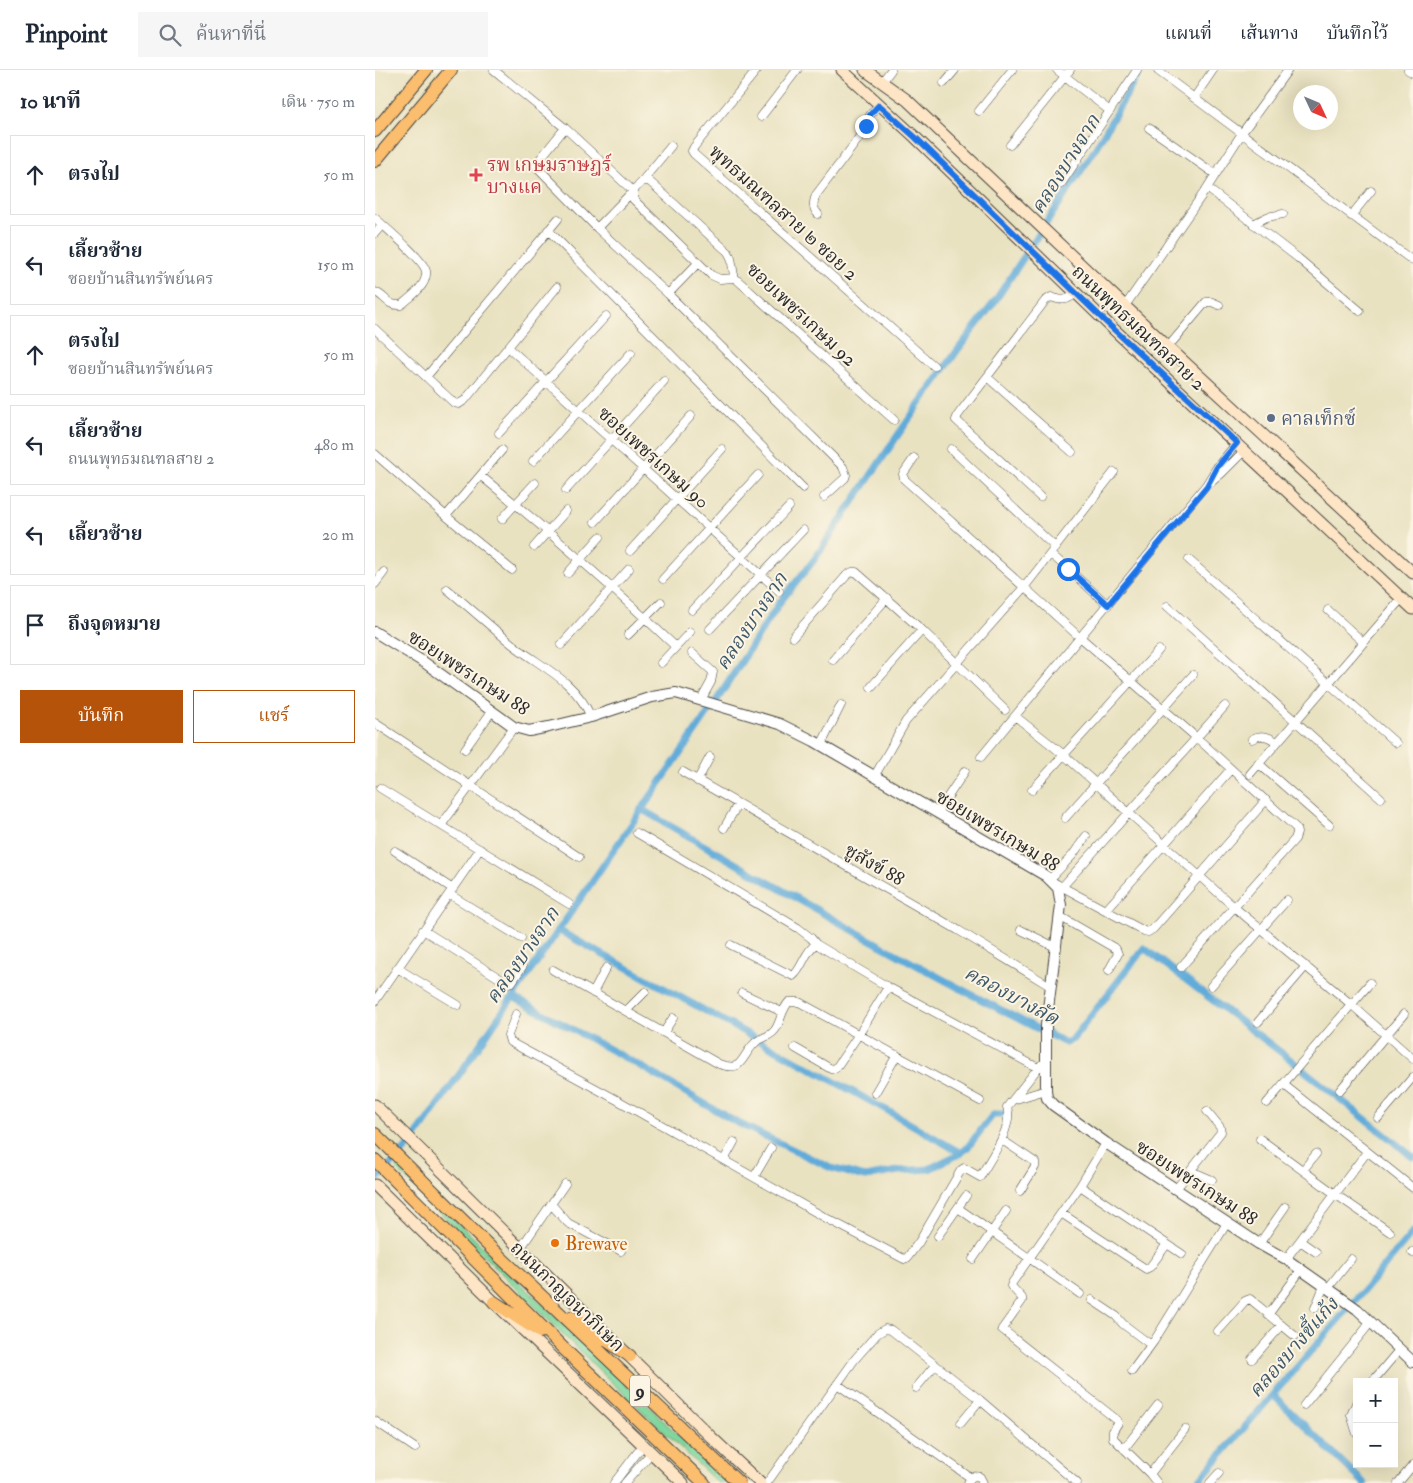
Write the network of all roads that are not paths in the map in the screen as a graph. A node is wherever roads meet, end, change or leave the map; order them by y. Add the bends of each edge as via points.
1 (426, 70) edge
2 (451, 70) edge
3 (494, 70) edge
4 (757, 70) edge
5 (797, 70) edge
6 (842, 70) edge
7 (865, 70) edge
8 (891, 70) edge
9 (955, 70) edge
10 (1012, 70) edge
11 (1057, 70) edge
12 (1137, 70) edge
13 (1288, 70) edge
14 (1408, 70) edge
15 (1159, 71) dead end
16 (1211, 71) edge
17 (1068, 73) edge
18 (1413, 73) edge
19 (944, 83) dead end
20 (886, 85) junction
21 (1194, 98) junction
22 (877, 104) junction
23 (979, 111) dead end
24 (1109, 111) junction
25 (761, 117) dead end
26 (565, 128) junction
27 (1149, 128) dead end
28 (375, 131) edge
29 (1242, 134) junction
30 (1010, 145) dead end
31 (671, 146) dead end
32 (375, 161) edge
33 (1215, 174) junction
34 (642, 181) junction
35 (1061, 184) dead end
36 (1207, 188) junction
37 (1371, 190) dead end
38 (633, 191) junction
39 (818, 214) dead end
40 (1283, 214) dead end
41 (1351, 216) junction
42 (375, 218) edge
43 (558, 219) dead end
44 (1253, 224) junction
45 (382, 225) junction
46 (597, 228) junction
47 (549, 230) junction
48 (375, 233) edge
49 (1413, 261) edge
50 (698, 263) junction
51 (735, 278) junction
52 (557, 287) dead end
53 (375, 292) edge
54 (1076, 293) junction
55 (668, 294) junction
56 (1219, 305) dead end
57 (1125, 306) junction
58 (1360, 311) dead end
59 (606, 316) dead end
60 (375, 329) edge
61 (508, 347) junction
62 (1168, 347) junction
63 (631, 353) dead end
64 (934, 366) dead end
65 (987, 376) junction
66 (426, 377) junction
67 (546, 380) junction
68 (663, 381) dead end
69 (578, 411) junction
70 (691, 416) dead end
71 (894, 420) dead end
72 (499, 433) dead end
73 (610, 440) junction
74 (1240, 447) junction
75 (722, 449) dead end
76 (951, 449) dead end
77 (502, 450) dead end
78 (1072, 452) dead end
79 (375, 454) edge
80 (914, 458) dead end
81 (533, 461) dead end
82 (643, 469) junction
83 (1114, 472) dead end
84 (758, 475) dead end
85 (481, 476) junction
86 (535, 483) dead end
87 (803, 488) dead end
88 (566, 490) dead end
89 (824, 497) dead end
90 (1040, 497) dead end
91 (677, 498) junction
92 (515, 504) junction
93 (789, 507) dead end
94 (567, 511) dead end
95 (445, 516) junction
96 (502, 519) dead end
97 (595, 522) dead end
98 (710, 528) junction
99 (803, 530) dead end
100 (547, 532) junction
101 (600, 537) dead end
102 (534, 547) dead end
103 (630, 551) dead end
104 (1054, 551) junction
105 (742, 557) junction
106 (579, 560) junction
107 (1189, 560) dead end
108 (629, 569) dead end
109 (512, 570) dead end
110 (384, 572) dead end
111 (567, 573) dead end
112 (1413, 573) edge
113 (761, 575) junction
114 (663, 579) dead end
115 (375, 584) edge
116 (612, 588) junction
117 (1024, 588) junction
118 (447, 589) dead end
119 (779, 591) dead end
120 (887, 598) junction
121 (1402, 598) junction
122 (661, 602) dead end
123 (1108, 605) junction
124 (1167, 606) dead end
125 (1413, 609) edge
126 (692, 610) dead end
127 (1328, 610) dead end
128 (645, 618) junction
129 (710, 629) dead end
130 (922, 630) junction
131 (375, 632) edge
132 (690, 632) dead end
133 (628, 635) dead end
134 (1078, 635) junction
135 (793, 637) dead end
136 (1363, 642) junction
137 (561, 645) dead end
138 (676, 647) junction
139 (1159, 650) dead end
140 (692, 653) dead end
141 (833, 660) dead end
142 (661, 663) dead end
143 (956, 663) junction
144 (1193, 675) dead end
145 (1131, 680) junction
146 (1328, 682) junction
147 (871, 687) dead end
148 (704, 701) junction
149 (841, 706) dead end
150 (1225, 706) dead end
151 (1164, 709) junction
152 (1005, 710) dead end
153 (492, 711) junction
154 (1015, 716) junction
155 (591, 717) junction
156 (1295, 721) junction
157 (375, 723) edge
158 (514, 727) junction
159 (1197, 738) junction
160 (1252, 738) dead end
161 (1276, 742) junction
162 (1396, 743) dead end
163 (821, 745) junction
164 (465, 749) dead end
165 (1064, 755) junction
166 (981, 756) dead end
167 (709, 757) dead end
168 (1258, 763) junction
169 (1231, 768) junction
170 (965, 771) dead end
171 (683, 772) dead end
172 (1250, 774) dead end
173 (874, 777) junction
174 (697, 781) junction
175 (1096, 784) junction
176 (471, 785) junction
177 (380, 788) dead end
178 (1032, 790) dead end
179 (1381, 798) dead end
180 (1266, 800) junction
181 (738, 804) junction
182 (937, 813) junction
183 (1129, 813) junction
184 (1065, 818) dead end
185 (442, 824) junction
186 (1329, 825) dead end
187 (724, 828) dead end
188 (637, 833) dead end
189 (1086, 836) dead end
190 (1164, 845) junction
191 (480, 849) junction
192 (395, 851) dead end
193 (579, 857) dead end
194 (1199, 875) junction
195 (1051, 881) junction
196 (1063, 887) junction
197 (451, 891) junction
198 (1287, 900) dead end
199 (569, 904) dead end
200 (1234, 907) junction
201 (1106, 910) junction
202 (1061, 917) junction
203 (423, 930) junction
204 (1021, 930) dead end
205 (1261, 930) junction
206 (521, 938) dead end
207 (816, 944) junction
208 (731, 945) dead end
209 (1057, 948) junction
210 (1306, 966) junction
211 (1181, 967) dead end
212 (397, 968) junction
213 (522, 968) dead end
214 (605, 968) dead end
215 (553, 970) dead end
216 (1109, 970) dead end
217 (1370, 983) dead end
218 (1050, 986) junction
219 (1211, 986) dead end
220 (888, 987) junction
221 (645, 992) dead end
222 (593, 993) junction
223 (742, 993) dead end
224 (375, 1001) edge
225 (1352, 1004) junction
226 (458, 1005) dead end
227 (626, 1011) junction
228 (782, 1012) junction
229 (516, 1014) dead end
230 (1404, 1014) dead end
231 (673, 1018) dead end
232 (1258, 1022) dead end
233 (664, 1032) junction
234 (859, 1034) junction
235 (1386, 1035) junction
236 (795, 1048) dead end
237 (897, 1055) junction
238 (1413, 1059) edge
239 (1041, 1065) junction
240 (1413, 1077) edge
241 (1283, 1084) junction
242 (1046, 1090) junction
243 (1340, 1090) dead end
244 (875, 1094) dead end
245 (1013, 1100) junction
246 (980, 1101) dead end
247 (1267, 1103) dead end
248 (378, 1108) edge
249 (1207, 1111) dead end
250 (1378, 1118) dead end
251 (375, 1134) edge
252 (1259, 1139) dead end
253 (1002, 1140) junction
254 (734, 1142) dead end
255 (1106, 1143) junction
256 (771, 1148) dead end
257 (1367, 1152) junction
258 (1316, 1154) dead end
259 (375, 1160) edge
260 (724, 1160) junction
261 (1303, 1170) junction
262 (1191, 1171) junction
263 (755, 1177) junction
264 (1213, 1180) dead end
265 (565, 1184) dead end
266 (375, 1185) edge
267 (1080, 1186) junction
268 (1176, 1188) junction
269 (1413, 1188) edge
270 (1020, 1191) dead end
271 (1335, 1194) junction
272 (966, 1196) dead end
273 (551, 1204) junction
274 (958, 1208) junction
275 (1285, 1208) dead end
276 (1007, 1211) dead end
277 (1061, 1213) junction
278 (1227, 1223) junction
279 (992, 1232) junction
280 (1390, 1232) dead end
281 (938, 1236) dead end
282 (1300, 1241) junction
283 (1167, 1244) junction
284 (1259, 1244) junction
285 (519, 1248) junction
286 (621, 1251) dead end
287 (1316, 1252) dead end
288 (1182, 1254) dead end
289 (1030, 1258) junction
290 (973, 1259) dead end
291 (1286, 1259) junction
292 (1351, 1259) dead end
293 (1301, 1270) junction
294 (1326, 1287) junction
295 (1081, 1294) dead end
296 (543, 1297) junction
297 (1092, 1300) dead end
298 (494, 1302) junction
299 (1315, 1308) dead end
300 (1268, 1315) junction
301 (1371, 1322) junction
302 (1281, 1326) junction
303 (1218, 1331) dead end
304 (1295, 1336) dead end
305 (1151, 1345) junction
306 (563, 1348) junction
307 (1399, 1350) junction
308 (630, 1356) junction
309 (1252, 1359) dead end
310 (1413, 1362) edge
311 (935, 1365) junction
312 (1132, 1371) dead end
313 (1375, 1378) edge
314 (837, 1384) junction
315 (916, 1388) dead end
316 (979, 1400) junction
317 (1158, 1405) dead end
318 (1304, 1405) dead end
319 (375, 1421) edge
320 (961, 1422) dead end
321 (1185, 1429) dead end
322 (415, 1448) dead end
323 (648, 1448) junction
324 (1124, 1449) junction
325 (1413, 1465) edge
326 (689, 1470) junction
327 (1219, 1473) dead end
328 (1150, 1474) junction
329 (970, 1481) edge
330 (614, 1483) edge
331 (625, 1483) edge
332 (683, 1483) edge
333 (700, 1483) edge
334 (704, 1483) edge
335 (739, 1483) edge
336 (760, 1483) edge
337 (767, 1483) edge
338 (983, 1483) edge
339 (1077, 1483) edge
340 (1157, 1483) edge
341 (1210, 1483) edge
342 (1398, 1483) edge

1 - 28 main road
2 - 32 main road
3 - 26 street
4 - 64 street, พุทธมณฑลสาย ๒ ซอย 2 via 692,151
5 - 25 street
6 - 22 main road, ถนนพุทธมณฑลสาย 2
7 - 20 main road, ถนนพุทธมณฑลสาย 2
8 - 20 street
9 - 19 street
10 - 23 street
11 - 17 street
12 - 24 street
13 - 29 street
14 - 18 street
15 - 21 street
16 - 21 street
17 - 24 street
17 - 30 street
20 - 22 main road
20 - 57 main road, ถนนพุทธมณฑลสาย 2 via 907,100
21 - 29 street
22 - 39 street via 856,142 816,195 813,207
22 - 54 main road, ถนนพุทธมณฑลสาย 2
24 - 35 street
26 - 38 street
26 - 46 street via 536,166
27 - 33 street
29 - 33 street
29 - 41 street
31 - 34 street
33 - 36 street
34 - 38 street
34 - 51 street, ซอยเพชรเกษม 92 via 654,185 728,252
36 - 44 street
36 - 57 street
37 - 41 street
38 - 46 street
38 - 50 street via 633,199
40 - 44 street
41 - 49 street
42 - 45 street
43 - 47 street
44 - 58 street
45 - 48 street
45 - 53 street via 416,256 426,270 426,277 401,305 391,304
46 - 55 street
47 - 66 street
47 - 87 street
50 - 51 street via 720,279
50 - 55 street
51 - 71 street, ซอยเพชรเกษม 92
52 - 61 street
54 - 65 street via 1069,300 1051,297 1045,301
54 - 74 main road, ถนนพุทธมณฑลสาย 2
55 - 89 street via 843,467 845,478
56 - 62 street via 1206,302
57 - 62 main road, ถนนพุทธมณฑลสาย 2
59 - 67 street
60 - 66 street
61 - 66 street via 459,404
61 - 67 street, ซอยเพชรเกษม 90
62 - 112 main road, ถนนพุทธมณฑลสาย 2
63 - 69 street
65 - 78 street
65 - 90 street via 956,420
67 - 69 street, ซอยเพชรเกษม 90
67 - 72 street
68 - 73 street
69 - 73 street, ซอยเพชรเกษม 90
69 - 81 street
70 - 82 street
73 - 82 street, ซอยเพชรเกษม 90
73 - 88 street
74 - 121 main road, ถนนพุทธมณฑลสาย 2
74 - 123 street
75 - 91 street
76 - 104 street
77 - 85 street
79 - 95 street
80 - 117 street via 903,474 904,479
82 - 91 street, ซอยเพชรเกษม 90
82 - 97 street
83 - 104 street
84 - 98 street
85 - 92 street
85 - 95 street
86 - 92 street
91 - 98 street, ซอยเพชรเกษม 90
91 - 103 street
92 - 96 street
92 - 100 street
93 - 105 street
94 - 100 street
95 - 109 street
98 - 105 street, ซอยเพชรเกษม 90
98 - 114 street
99 - 113 street
100 - 102 street
100 - 106 street
101 - 106 street
104 - 117 street
104 - 123 street
105 - 113 street, ซอยเพชรเกษม 90
105 - 126 street
106 - 111 street
106 - 116 street
107 - 146 street
108 - 116 street
110 - 115 street
113 - 119 street, ซอยเพชรเกษม 90
113 - 129 street
116 - 128 street
116 - 137 street
117 - 134 street
117 - 143 street
118 - 155 street via 513,644 563,679
120 - 130 street
120 - 135 street via 857,572 852,572
120 - 141 street
121 - 125 main road, ถนนพุทธมณฑลสาย 2
121 - 136 street
122 - 128 street
123 - 134 street
124 - 156 street
127 - 136 street
128 - 133 street
128 - 138 street
130 - 143 street
130 - 147 street
131 - 153 street, ซอยเพชรเกษม 88
132 - 138 street
134 - 145 street
134 - 154 street
136 - 146 street
138 - 142 street
139 - 145 street
140 - 148 street via 713,672
143 - 152 street
143 - 173 street via 906,721
144 - 151 street
145 - 151 street
145 - 165 street
146 - 156 street
146 - 162 street
148 - 155 street, ซอยเพชรเกษม 88 via 666,693
148 - 163 street, ซอยเพชรเกษม 88 via 780,724
149 - 163 street
150 - 159 street
151 - 159 street
151 - 175 street
153 - 158 street, ซอยเพชรเกษม 88
153 - 164 street
154 - 165 street
154 - 166 street
155 - 158 street, ซอยเพชรเกษม 88 via 529,730
156 - 161 street
156 - 179 street
157 - 176 street
158 - 176 street
159 - 169 street
159 - 183 street
160 - 161 street via 1267,737
161 - 168 street
163 - 173 street, ซอยเพชรเกษม 88
165 - 175 street
165 - 178 street
167 - 174 street
168 - 172 street
168 - 186 street
169 - 180 street
169 - 190 street
170 - 182 street
171 - 174 street, ชูสังข์ 88
173 - 182 street, ซอยเพชรเกษม 88
174 - 181 street, ชูสังข์ 88
175 - 183 street
175 - 184 street
176 - 185 street
176 - 193 street
177 - 185 street
180 - 194 street
180 - 200 street via 1296,828 1297,833
181 - 187 street
181 - 218 street, ชูสังข์ 88
182 - 195 street, ซอยเพชรเกษม 88
183 - 190 street
183 - 196 street
185 - 191 street
188 - 207 street via 798,928
189 - 195 street
190 - 194 street
190 - 201 street
191 - 197 street
191 - 199 street
192 - 197 street
194 - 200 street
194 - 201 street via 1148,932
195 - 196 street
195 - 202 street, ซอยเพชรเกษม 88 via 1061,896
196 - 201 street
197 - 203 street
197 - 206 street
198 - 205 street
200 - 205 street
200 - 211 street
202 - 209 street, ซอยเพชรเกษม 88
202 - 216 street via 1119,952
203 - 212 street
203 - 213 street via 507,983 512,982
204 - 209 street
205 - 210 street
205 - 219 street
207 - 208 street via 793,976
207 - 220 street
209 - 218 street, ซอยเพชรเกษม 88
210 - 225 street
210 - 232 street
212 - 224 street
212 - 226 street
214 - 222 street
215 - 222 street
217 - 225 street
218 - 239 street, ซอยเพชรเกษม 88
220 - 234 street
220 - 239 street
221 - 227 street
222 - 227 street
223 - 228 street
225 - 235 street
225 - 241 street
227 - 233 street
228 - 233 street via 775,1031 758,1040 738,1065 729,1068
228 - 234 street via 789,1002 799,1002
229 - 260 street via 508,1035 510,1042
230 - 235 street
231 - 233 street
234 - 236 street via 833,1069
234 - 237 street
235 - 238 street
235 - 243 street
237 - 244 street
237 - 246 street
239 - 242 street, ซอยเพชรเกษม 88
239 - 245 street
240 - 250 street
241 - 247 street
241 - 257 street
242 - 245 street
242 - 255 street, ซอยเพชรเกษม 88 via 1053,1105
245 - 253 street via 1007,1107 1008,1120
248 - 285 main road
249 - 262 street via 1221,1132
251 - 296 main road, ถนนกาญจนาภิเษก / 9
252 - 261 street
253 - 263 street via 980,1177 964,1168 961,1170 919,1242 904,1259
253 - 270 street via 1035,1162
254 - 260 street
255 - 267 street
255 - 268 street, ซอยเพชรเกษม 88
256 - 263 street
257 - 269 street
257 - 271 street
258 - 261 street
259 - 306 main road, ถนนกาญจนาภิเษก / 9
260 - 263 street
261 - 271 street
262 - 264 street
262 - 268 street
265 - 273 street
266 - 298 main road
267 - 277 street
267 - 283 street
268 - 278 street, ซอยเพชรเกษม 88
271 - 280 street
271 - 282 street
272 - 274 street
273 - 285 street
273 - 286 street via 567,1223
274 - 279 street
274 - 281 street
275 - 284 street
276 - 279 street
277 - 283 street via 1146,1269
277 - 289 street
278 - 284 street, ซอยเพชรเกษม 88
278 - 305 street
279 - 289 street
279 - 290 street
282 - 287 street
282 - 291 street
283 - 288 street
284 - 291 street, ซอยเพชรเกษม 88
285 - 308 main road
289 - 295 street
289 - 324 street via 1011,1283 1022,1301 1002,1329 1117,1420 1113,1438
291 - 293 street, ซอยเพชรเกษม 88
292 - 294 street
293 - 294 street, ซอยเพชรเกษม 88
293 - 300 street
294 - 299 street
294 - 301 street, ซอยเพชรเกษม 88
296 - 308 main road
296 - 335 main road, ถนนกาญจนาภิเษก / 9
297 - 305 street
298 - 306 main road
298 - 323 main road
300 - 302 street
300 - 303 street via 1253,1301 1247,1300
301 - 307 street, ซอยเพชรเกษม 88
301 - 318 street
302 - 304 street
302 - 309 street
305 - 312 street
306 - 326 main road, ถนนกาญจนาภิเษก / 9
307 - 310 street, ซอยเพชรเกษม 88
307 - 313 street
308 - 336 main road
311 - 314 street via 891,1330 885,1329 855,1359
311 - 315 street
311 - 316 street
314 - 329 street
314 - 337 street
316 - 320 street
316 - 339 street
317 - 324 street
319 - 322 street
321 - 328 street
323 - 330 street
323 - 331 street
323 - 332 main road
324 - 328 street
325 - 342 street
326 - 333 main road
326 - 334 main road, ถนนกาญจนาภิเษก / 9
327 - 341 street
328 - 340 street
329 - 338 street via 975,1476

